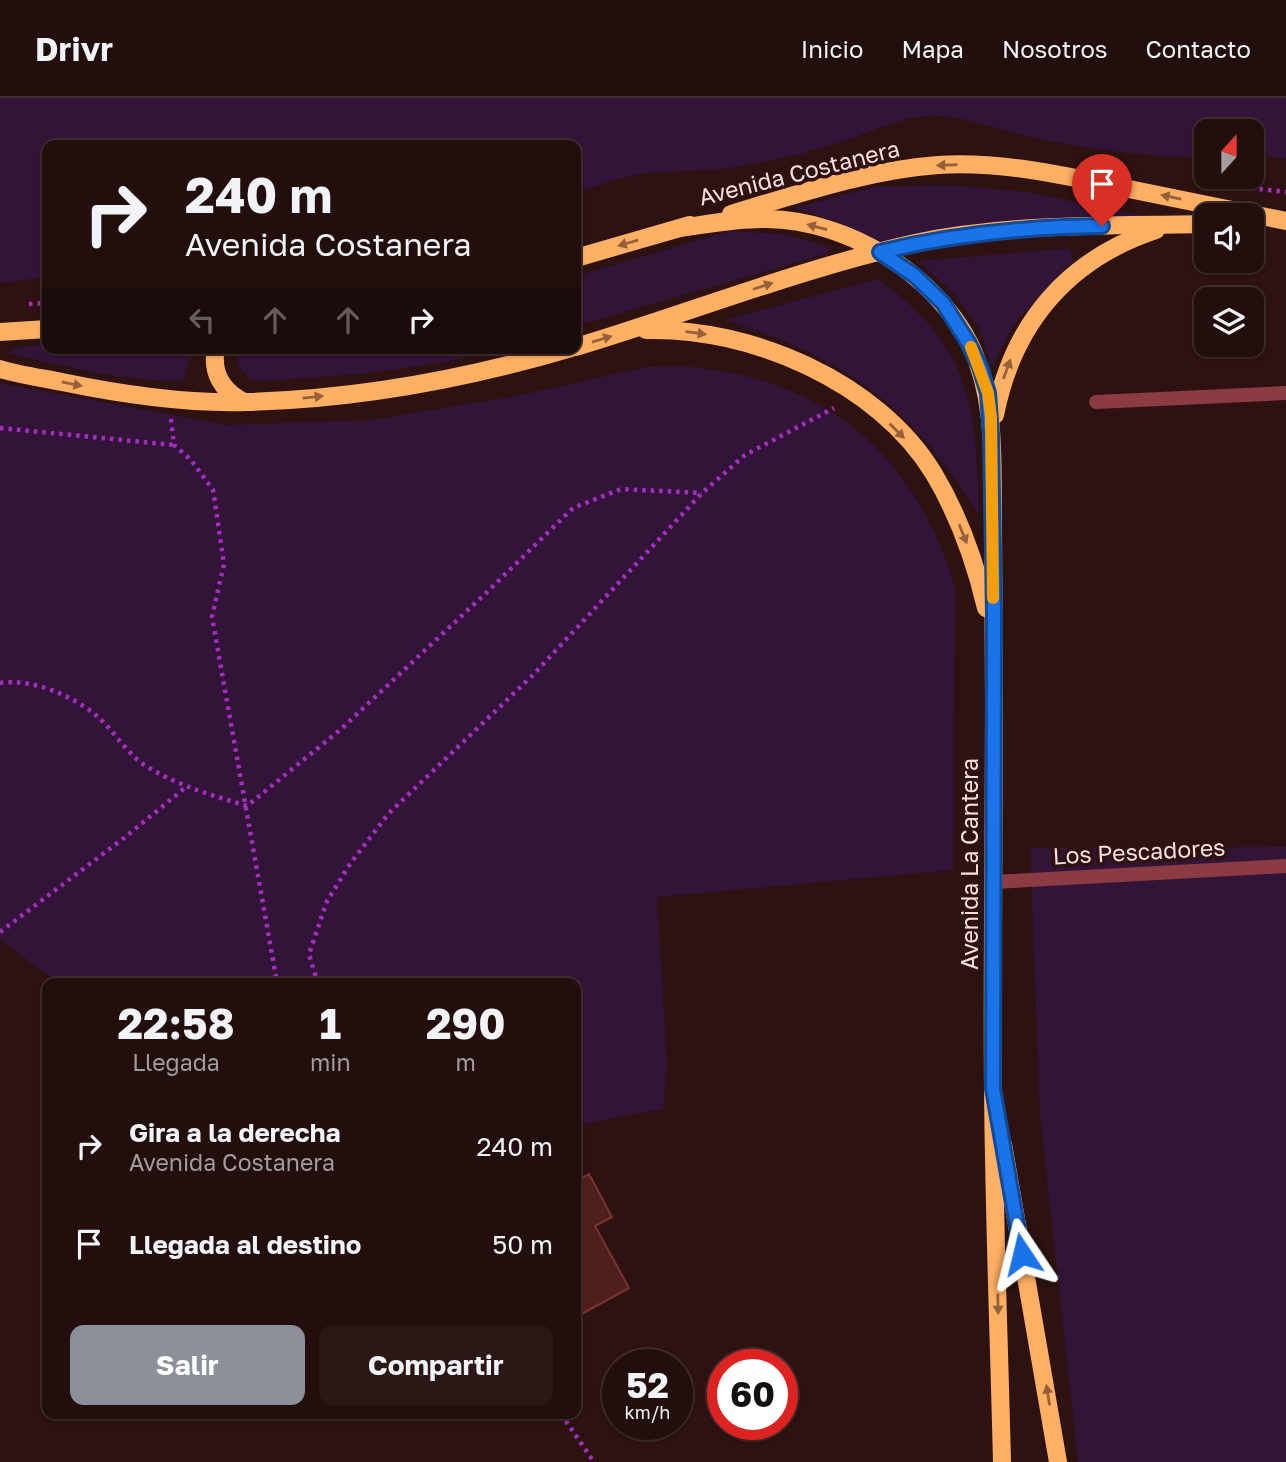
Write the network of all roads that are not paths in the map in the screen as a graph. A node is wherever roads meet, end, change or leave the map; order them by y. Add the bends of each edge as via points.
1 (1286, 222) edge
2 (1264, 223) edge
3 (1180, 224) junction
4 (1194, 224) edge
5 (680, 228) junction
6 (880, 252) junction
7 (581, 257) edge
8 (42, 329) edge
9 (628, 331) junction
10 (0, 332) edge
11 (581, 345) edge
12 (216, 354) edge
13 (549, 354) edge
14 (0, 369) edge
15 (1286, 393) edge
16 (1096, 402) dead end
17 (245, 403) junction
18 (991, 435) junction
19 (994, 639) junction
20 (1286, 866) edge
21 (994, 882) junction
22 (993, 1089) junction
23 (1002, 1462) edge
24 (1058, 1462) edge

1 - 2 main road, Avenida Costanera
1 -> 5 main road, Avenida Costanera via 1070,177 1008,167 940,165 871,175
3 - 4 main road
3 - 6 main road via 1018,229
18 -> 3 main road via 1007,368 1049,298 1084,265 1108,250 1136,236
6 -> 5 main road, Avenida La Cantera via 788,220
5 -> 7 main road, Avenida Costanera
9 -> 6 main road
6 - 18 main road, Avenida La Cantera via 930,289 954,318 980,367 988,393
8 - 10 main road
11 -> 9 main road
9 -> 19 main road, Avenida La Cantera via 698,333 761,347 820,373 900,433 933,473 954,512
12 - 17 main road via 218,378
17 -> 13 main road via 412,385
14 -> 17 main road via 112,392
15 - 16 street
18 - 19 main road, Avenida La Cantera
19 - 21 main road, Avenida La Cantera
20 - 21 street, Los Pescadores
21 - 22 main road, Avenida La Cantera
22 -> 23 main road, Avenida La Cantera
24 -> 22 main road, Avenida La Cantera

